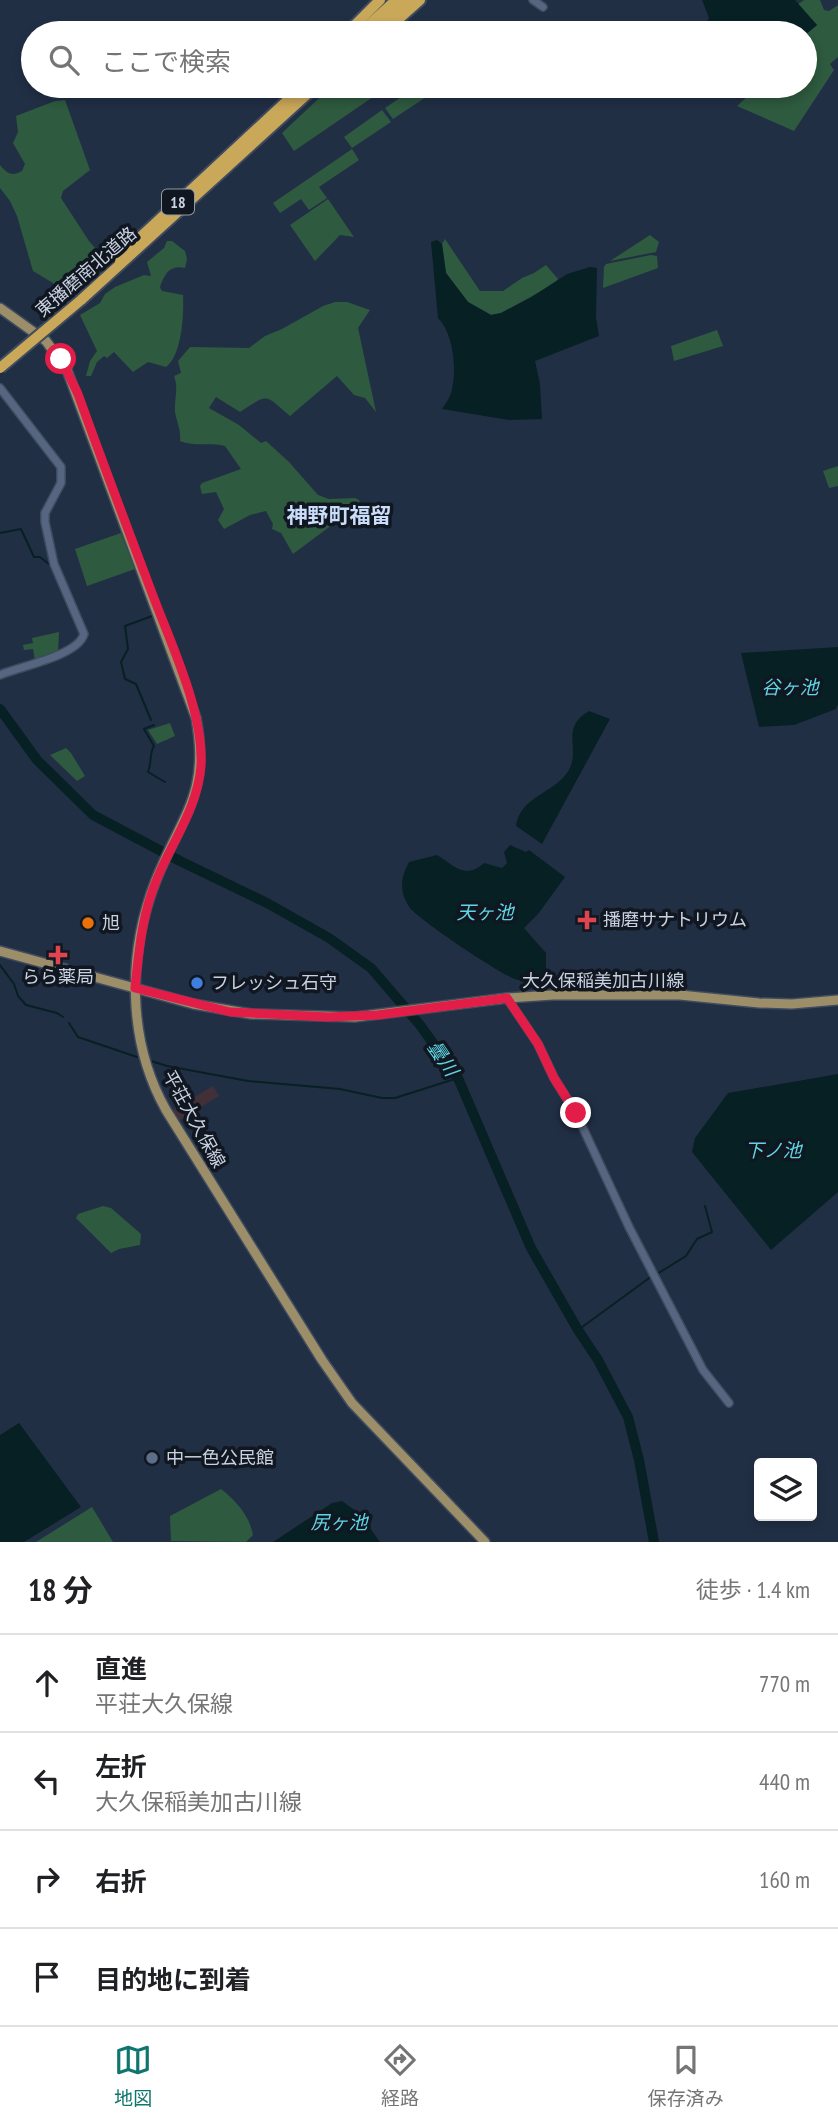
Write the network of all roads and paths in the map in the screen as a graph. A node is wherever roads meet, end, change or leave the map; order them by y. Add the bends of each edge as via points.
1 (408, 0) edge
2 (420, 0) edge
3 (533, 0) edge
4 (389, 5) edge
5 (543, 7) dead end
6 (365, 21) edge
7 (372, 21) edge
8 (379, 21) edge
9 (396, 21) edge
10 (292, 98) edge
11 (301, 98) edge
12 (282, 112) junction
13 (79, 298) junction
14 (0, 308) edge
15 (0, 360) edge
16 (0, 368) edge
17 (0, 388) edge
18 (0, 675) edge
19 (0, 951) edge
20 (135, 988) junction
21 (507, 998) junction
22 (838, 1000) edge
23 (729, 1403) dead end
24 (485, 1542) edge

1 - 4 highway
2 - 9 highway
3 - 5 street
4 - 6 highway
4 - 7 highway
4 - 8 highway
10 - 12 highway, 18
11 - 12 highway, 18
12 - 13 highway, 東播磨南北道路 / 18
13 - 15 highway, 東播磨南北道路 / 18
13 - 16 highway, 東播磨南北道路 / 18, bridge
14 - 20 main road, 平荘大久保線 via 46,341 67,370 191,699 200,737 201,766 194,799 147,907
17 - 18 street via 61,467 61,483 45,522 54,564 84,634 82,641 58,655
19 - 20 main road, 大久保稲美加古川線
20 - 21 main road, 大久保稲美加古川線 via 240,1013 328,1017
20 - 24 main road, 平荘大久保線 via 146,1062 164,1106 322,1360 352,1403
21 - 22 main road, 大久保稲美加古川線 via 631,994 759,1003
21 - 23 street via 576,1113 703,1370

